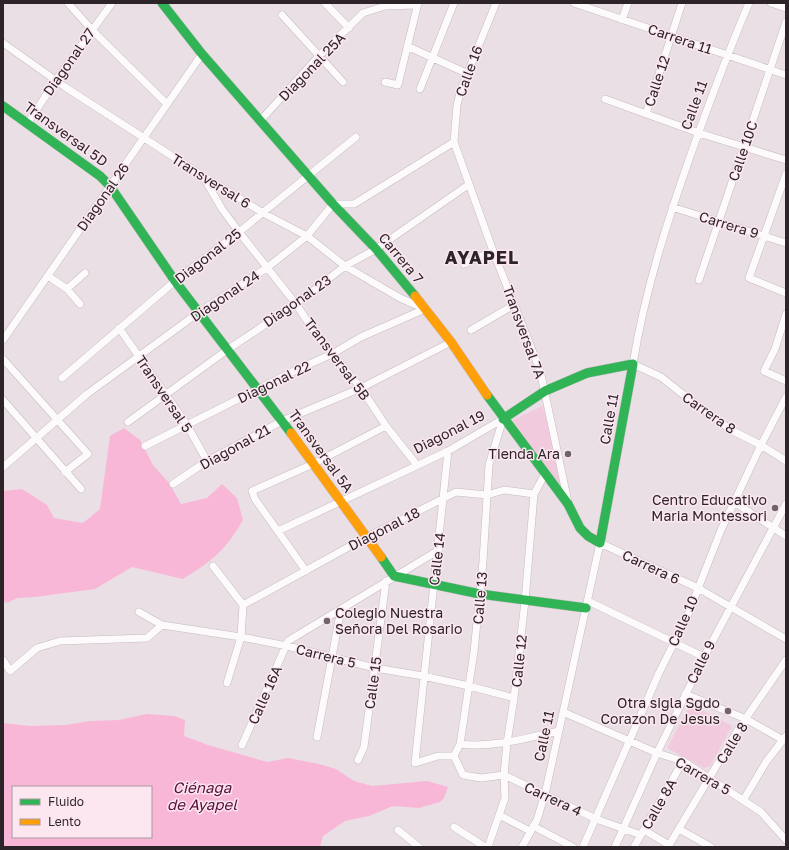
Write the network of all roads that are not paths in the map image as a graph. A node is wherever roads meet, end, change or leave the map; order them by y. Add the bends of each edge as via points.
1 (68, 3) edge
2 (112, 3) edge
3 (162, 3) edge
4 (325, 3) edge
5 (454, 3) edge
6 (496, 3) edge
7 (574, 3) edge
8 (628, 3) edge
9 (682, 3) edge
10 (750, 3) edge
11 (771, 3) edge
12 (418, 4) edge
13 (786, 8) edge
14 (282, 16) dead end
15 (622, 20) junction
16 (786, 22) edge
17 (349, 28) junction
18 (92, 30) junction
19 (672, 36) junction
20 (3, 43) edge
21 (407, 46) junction
22 (202, 54) junction
23 (727, 55) junction
24 (319, 56) junction
25 (432, 57) junction
26 (771, 70) junction
27 (466, 73) junction
28 (786, 75) edge
29 (56, 80) junction
30 (343, 82) dead end
31 (385, 82) dead end
32 (420, 89) dead end
33 (605, 99) dead end
34 (167, 104) junction
35 (3, 106) edge
36 (646, 114) junction
37 (260, 121) junction
38 (28, 123) junction
39 (699, 133) junction
40 (356, 137) dead end
41 (145, 138) junction
42 (454, 142) junction
43 (744, 147) junction
44 (786, 160) edge
45 (786, 174) edge
46 (203, 176) junction
47 (309, 176) junction
48 (468, 185) junction
49 (110, 186) junction
50 (333, 204) junction
51 (672, 207) junction
52 (263, 213) junction
53 (719, 223) junction
54 (239, 232) junction
55 (763, 235) junction
56 (306, 236) junction
57 (786, 243) edge
58 (376, 249) junction
59 (493, 251) junction
60 (464, 264) dead end
61 (345, 266) junction
62 (268, 267) junction
63 (85, 273) dead end
64 (48, 276) junction
65 (699, 280) dead end
66 (175, 281) junction
67 (67, 289) junction
68 (786, 293) edge
69 (80, 304) dead end
70 (296, 304) junction
71 (514, 305) junction
72 (425, 309) junction
73 (198, 313) junction
74 (786, 314) edge
75 (119, 328) junction
76 (471, 330) dead end
77 (3, 340) edge
78 (451, 342) junction
79 (227, 350) junction
80 (332, 354) junction
81 (138, 356) junction
82 (3, 359) edge
83 (633, 364) junction
84 (62, 378) dead end
85 (786, 381) edge
86 (361, 388) junction
87 (258, 389) junction
88 (545, 390) junction
89 (165, 394) junction
90 (786, 398) edge
91 (3, 400) edge
92 (57, 420) junction
93 (503, 420) junction
94 (282, 421) junction
95 (128, 422) dead end
96 (187, 425) junction
97 (386, 426) junction
98 (37, 438) junction
99 (761, 445) junction
100 (145, 446) dead end
101 (448, 451) junction
102 (207, 461) junction
103 (786, 461) edge
104 (313, 464) junction
105 (417, 465) junction
106 (3, 467) edge
107 (65, 472) junction
108 (545, 474) junction
109 (173, 484) dead end
110 (81, 489) dead end
111 (534, 494) junction
112 (487, 495) junction
113 (444, 498) junction
114 (340, 500) junction
115 (734, 502) junction
116 (568, 504) junction
117 (786, 504) edge
118 (773, 528) junction
119 (278, 531) junction
120 (786, 536) edge
121 (365, 538) junction
122 (600, 543) junction
123 (439, 550) junction
124 (213, 566) dead end
125 (306, 571) junction
126 (390, 578) junction
127 (434, 583) junction
128 (698, 588) junction
129 (480, 594) junction
130 (525, 601) junction
131 (587, 605) junction
132 (243, 606) junction
133 (730, 606) junction
134 (341, 609) junction
135 (139, 612) dead end
136 (162, 625) junction
137 (241, 637) junction
138 (786, 638) edge
139 (674, 642) junction
140 (287, 646) junction
141 (704, 657) junction
142 (333, 658) junction
143 (3, 660) edge
144 (786, 660) edge
145 (375, 668) junction
146 (423, 676) junction
147 (227, 683) dead end
148 (469, 686) junction
149 (685, 694) junction
150 (514, 698) junction
151 (563, 712) junction
152 (746, 719) junction
153 (559, 731) junction
154 (317, 737) dead end
155 (785, 738) edge
156 (630, 741) junction
157 (507, 743) junction
158 (460, 744) junction
159 (242, 745) dead end
160 (657, 753) junction
161 (454, 756) junction
162 (358, 760) dead end
163 (683, 761) junction
164 (504, 776) junction
165 (710, 779) junction
166 (544, 796) junction
167 (744, 799) junction
168 (499, 815) junction
169 (596, 819) junction
170 (454, 827) dead end
171 (532, 829) junction
172 (623, 829) junction
173 (679, 829) junction
174 (398, 830) dead end
175 (642, 833) junction
176 (786, 840) edge
177 (668, 846) edge
178 (420, 847) edge
179 (487, 847) edge
180 (522, 847) edge
181 (573, 847) edge
182 (583, 847) edge
183 (615, 847) edge
184 (634, 847) edge
185 (711, 847) edge

1 - 18 street
2 - 18 street, Diagonal 27
3 - 22 main road, Carrera 7
4 - 17 street
5 - 25 street
6 - 27 street, Calle 16
7 - 15 street, Carrera 11
8 - 15 street
9 - 19 street, Calle 12
10 - 23 street, Calle 11
11 - 13 street
12 - 17 street, Diagonal 25A via 385,6 363,14
12 - 21 street
14 - 24 street
15 - 19 street, Carrera 11
16 - 26 street, Calle 10C
17 - 24 street, Diagonal 25A
18 - 29 street, Diagonal 27
18 - 34 street
19 - 23 street, Carrera 11
19 - 36 street, Calle 12
20 - 29 street, Transversal 6
21 - 25 street
21 - 31 street via 398,85
22 - 34 street, Diagonal 26
22 - 37 main road, Carrera 7
23 - 26 street, Carrera 11
23 - 39 street, Calle 11
24 - 30 street
24 - 37 street, Diagonal 25A
25 - 27 street
25 - 32 street
26 - 28 street, Carrera 11
26 - 43 street, Calle 10C
27 - 42 street, Calle 16 via 457,105
29 - 38 street, Diagonal 27
29 - 41 street, Transversal 6
33 - 36 street
34 - 41 street, Diagonal 26
35 - 38 main road, Transversal 5D
36 - 39 street
37 - 47 main road, Carrera 7
38 - 49 main road, Transversal 5D
39 - 43 street
39 - 51 street, Calle 11
40 - 47 street, Diagonal 25
41 - 46 street, Transversal 6
41 - 49 street, Diagonal 26
42 - 48 street, Transversal 7A
42 - 50 street via 354,204
43 - 44 street
43 - 53 street, Calle 10C
45 - 55 street
46 - 52 street, Transversal 6
46 - 54 street, Transversal 5B
47 - 50 main road, Carrera 7
47 - 52 street, Diagonal 25
48 - 58 street, Diagonal 23
48 - 59 street, Transversal 7A
49 - 64 street, Diagonal 26
49 - 66 main road, Transversal 5A
50 - 56 street, Diagonal 24
50 - 58 main road, Carrera 7
51 - 53 street, Carrera 9
51 - 83 street, Calle 11 via 648,286
52 - 54 street, Diagonal 25
52 - 56 street, Transversal 6
53 - 55 street, Carrera 9
53 - 65 street, Calle 10C
54 - 62 street, Transversal 5B
54 - 66 street, Diagonal 25
55 - 57 street, Carrera 9
55 - 68 street via 749,278
56 - 61 street, Transversal 6
56 - 62 street, Diagonal 24
58 - 61 street, Diagonal 23
58 - 72 main road, Carrera 7
59 - 60 street
59 - 71 street, Transversal 7A
61 - 70 street, Diagonal 23
61 - 72 street, Transversal 6 via 400,298
62 - 70 street, Transversal 5B
62 - 73 street, Diagonal 24
63 - 67 street
64 - 67 street
64 - 77 street, Diagonal 26
66 - 73 main road, Transversal 5A
66 - 75 street, Diagonal 25
67 - 69 street
70 - 79 street, Diagonal 23
70 - 80 street, Transversal 5B
71 - 76 street
71 - 88 street, Transversal 7A via 540,370
72 - 78 main road, Carrera 7
72 - 80 street, Diagonal 22 via 361,337
73 - 79 main road, Transversal 5A
73 - 81 street, Diagonal 24
74 - 85 street via 775,350 764,371
75 - 81 street, Transversal 5
75 - 84 street, Diagonal 25
78 - 86 street, Diagonal 21
78 - 93 main road, Carrera 7
79 - 87 main road, Transversal 5A
79 - 89 street, Diagonal 23
80 - 86 street, Transversal 5B
80 - 87 street, Diagonal 22
81 - 89 street, Transversal 5
81 - 92 street, Diagonal 24
82 - 92 street
83 - 88 main road, Diagonal 19 via 587,373
83 - 99 street, Carrera 8 via 661,377 732,430
83 - 122 main road, Calle 11
86 - 94 street, Diagonal 21
86 - 97 street, Transversal 5B
87 - 94 main road, Transversal 5A
87 - 96 street, Diagonal 22
88 - 93 main road, Diagonal 19
88 - 116 street, Transversal 7A
89 - 95 street, Diagonal 23
89 - 96 street, Transversal 5
90 - 99 street, Calle 10
91 - 98 street
92 - 98 street, Diagonal 24
92 - 107 street via 88,454
93 - 101 street, Diagonal 19
93 - 108 main road, Carrera 7
93 - 112 street, Calle 13 via 489,465
94 - 102 street, Diagonal 21
94 - 104 main road, Transversal 5A
96 - 100 street, Diagonal 22
96 - 102 street, Transversal 5
97 - 104 street
97 - 105 street, Transversal 5B
98 - 106 street, Diagonal 24
98 - 107 street
99 - 103 street, Carrera 8
99 - 115 street, Calle 10
101 - 105 street, Diagonal 19
101 - 113 street, Calle 14
102 - 109 street, Diagonal 21
104 - 114 main road, Transversal 5A
104 - 119 street via 252,491
105 - 114 street, Diagonal 19
107 - 110 street
108 - 111 street, Calle 12
108 - 116 main road, Carrera 7
111 - 112 street, Diagonal 18 via 504,490
111 - 130 street, Calle 12
112 - 113 street, Diagonal 18 via 456,492
112 - 129 street, Calle 13
113 - 121 street, Diagonal 18
113 - 123 street, Calle 14
114 - 119 street, Diagonal 19
114 - 121 main road, Transversal 5A
115 - 118 street
115 - 128 street, Calle 10
116 - 122 main road, Carrera 7 via 574,521 588,537
117 - 118 street, Calle 9
118 - 120 street
118 - 133 street, Calle 9
119 - 125 street
121 - 125 street, Diagonal 18
121 - 126 main road, Transversal 5A
122 - 128 street, Carrera 6
122 - 131 street, Calle 11
123 - 126 street
123 - 127 street, Calle 14
124 - 132 street
125 - 132 street, Diagonal 18
126 - 127 main road
126 - 134 street
126 - 145 street, Calle 15
127 - 129 main road
127 - 146 street, Calle 14
128 - 133 street, Carrera 6
128 - 139 street, Calle 10 via 687,618
129 - 130 main road
129 - 148 street, Calle 13
130 - 131 main road
130 - 150 street, Calle 12
131 - 139 street
131 - 151 street, Calle 11
132 - 137 street
133 - 138 street, Carrera 6
133 - 141 street, Calle 9
134 - 140 street via 288,641
134 - 142 street
135 - 136 street, Carrera 5
136 - 137 street, Carrera 5
136 - 143 street via 147,638 60,642 36,648 10,671
137 - 140 street, Carrera 5
137 - 147 street
139 - 141 street
139 - 156 street, Calle 10
140 - 142 street, Carrera 5
140 - 159 street, Calle 16A
141 - 149 street, Calle 9
142 - 145 street, Carrera 5
142 - 154 street
144 - 152 street, Calle 8
145 - 146 street, Carrera 5
145 - 162 street, Calle 15 via 364,747
146 - 148 street, Carrera 5
146 - 161 street, Calle 14 via 415,763 438,756
148 - 150 street, Carrera 5
148 - 158 street, Calle 13
149 - 152 street
149 - 160 street, Calle 9
150 - 157 street, Calle 12
151 - 153 street, Calle 11
151 - 156 street, Carrera 5
152 - 155 street
152 - 165 street, Calle 8
153 - 157 street
153 - 166 street, Calle 11
155 - 167 street via 766,762
156 - 160 street, Carrera 5
156 - 169 street, Calle 10
157 - 158 street via 473,746
157 - 164 street, Calle 12
158 - 161 street, Calle 13
160 - 163 street, Carrera 5
160 - 172 street, Calle 9
161 - 164 street via 463,775 481,778
163 - 165 street, Carrera 5
163 - 175 street, Calle 8A
164 - 166 street, Carrera 4
164 - 168 street, Calle 12 via 505,798
165 - 167 street, Carrera 5
165 - 173 street, Calle 8
166 - 169 street, Carrera 4
166 - 171 street, Calle 11
167 - 176 street, Carrera 5 via 761,812
168 - 171 street
168 - 179 street, Calle 12
169 - 172 street, Carrera 4
169 - 182 street, Calle 10
170 - 179 street
171 - 180 street, Calle 11
171 - 181 street
172 - 175 street, Carrera 4
172 - 183 street, Calle 9
173 - 177 street, Calle 8
173 - 185 street
174 - 178 street
175 - 177 street, Carrera 4
175 - 184 street, Calle 8A

